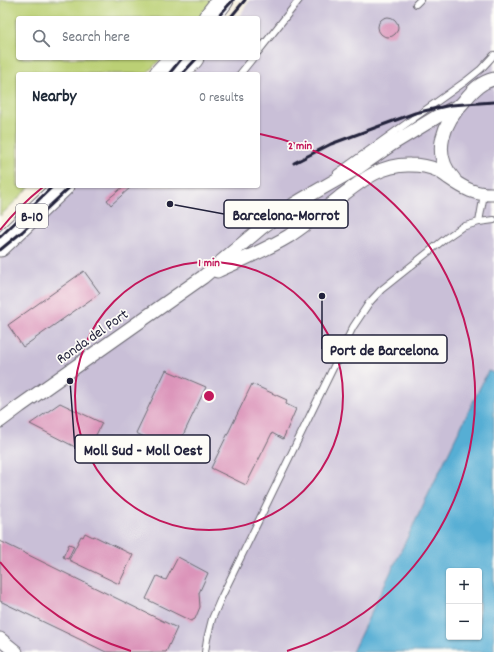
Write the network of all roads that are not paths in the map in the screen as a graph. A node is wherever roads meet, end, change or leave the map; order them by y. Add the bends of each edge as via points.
1 (223, 0) edge
2 (238, 0) edge
3 (300, 0) edge
4 (211, 16) edge
5 (226, 16) edge
6 (260, 50) edge
7 (494, 55) edge
8 (173, 60) edge
9 (191, 60) edge
10 (251, 60) edge
11 (494, 69) edge
12 (162, 72) edge
13 (180, 72) edge
14 (242, 72) edge
15 (494, 78) edge
16 (475, 88) junction
17 (458, 106) junction
18 (457, 184) junction
19 (42, 188) edge
20 (61, 188) edge
21 (489, 194) edge
22 (303, 199) junction
23 (494, 220) edge
24 (479, 222) junction
25 (0, 228) edge
26 (0, 246) edge
27 (203, 277) junction
28 (0, 422) edge
29 (0, 639) edge
30 (16, 652) edge
31 (205, 652) edge

1 - 4 highway
2 - 5 highway
3 - 6 lane
7 - 22 lane via 460,86
8 - 12 highway
9 - 13 highway
10 - 14 lane
11 - 16 street
15 - 16 street
16 - 17 street
17 - 18 street via 445,129 441,148 445,166
17 - 22 street
18 - 21 street via 469,191
18 - 27 street via 438,170 421,166 400,165 378,171 356,184 309,222 279,242
19 - 25 highway, B-10
20 - 26 highway, B-10
21 - 24 lane
22 - 27 street via 261,228
23 - 24 lane
24 - 31 lane via 462,227 404,270 380,290 360,315 221,598 212,619
27 - 28 street, Ronda del Port
29 - 30 street

